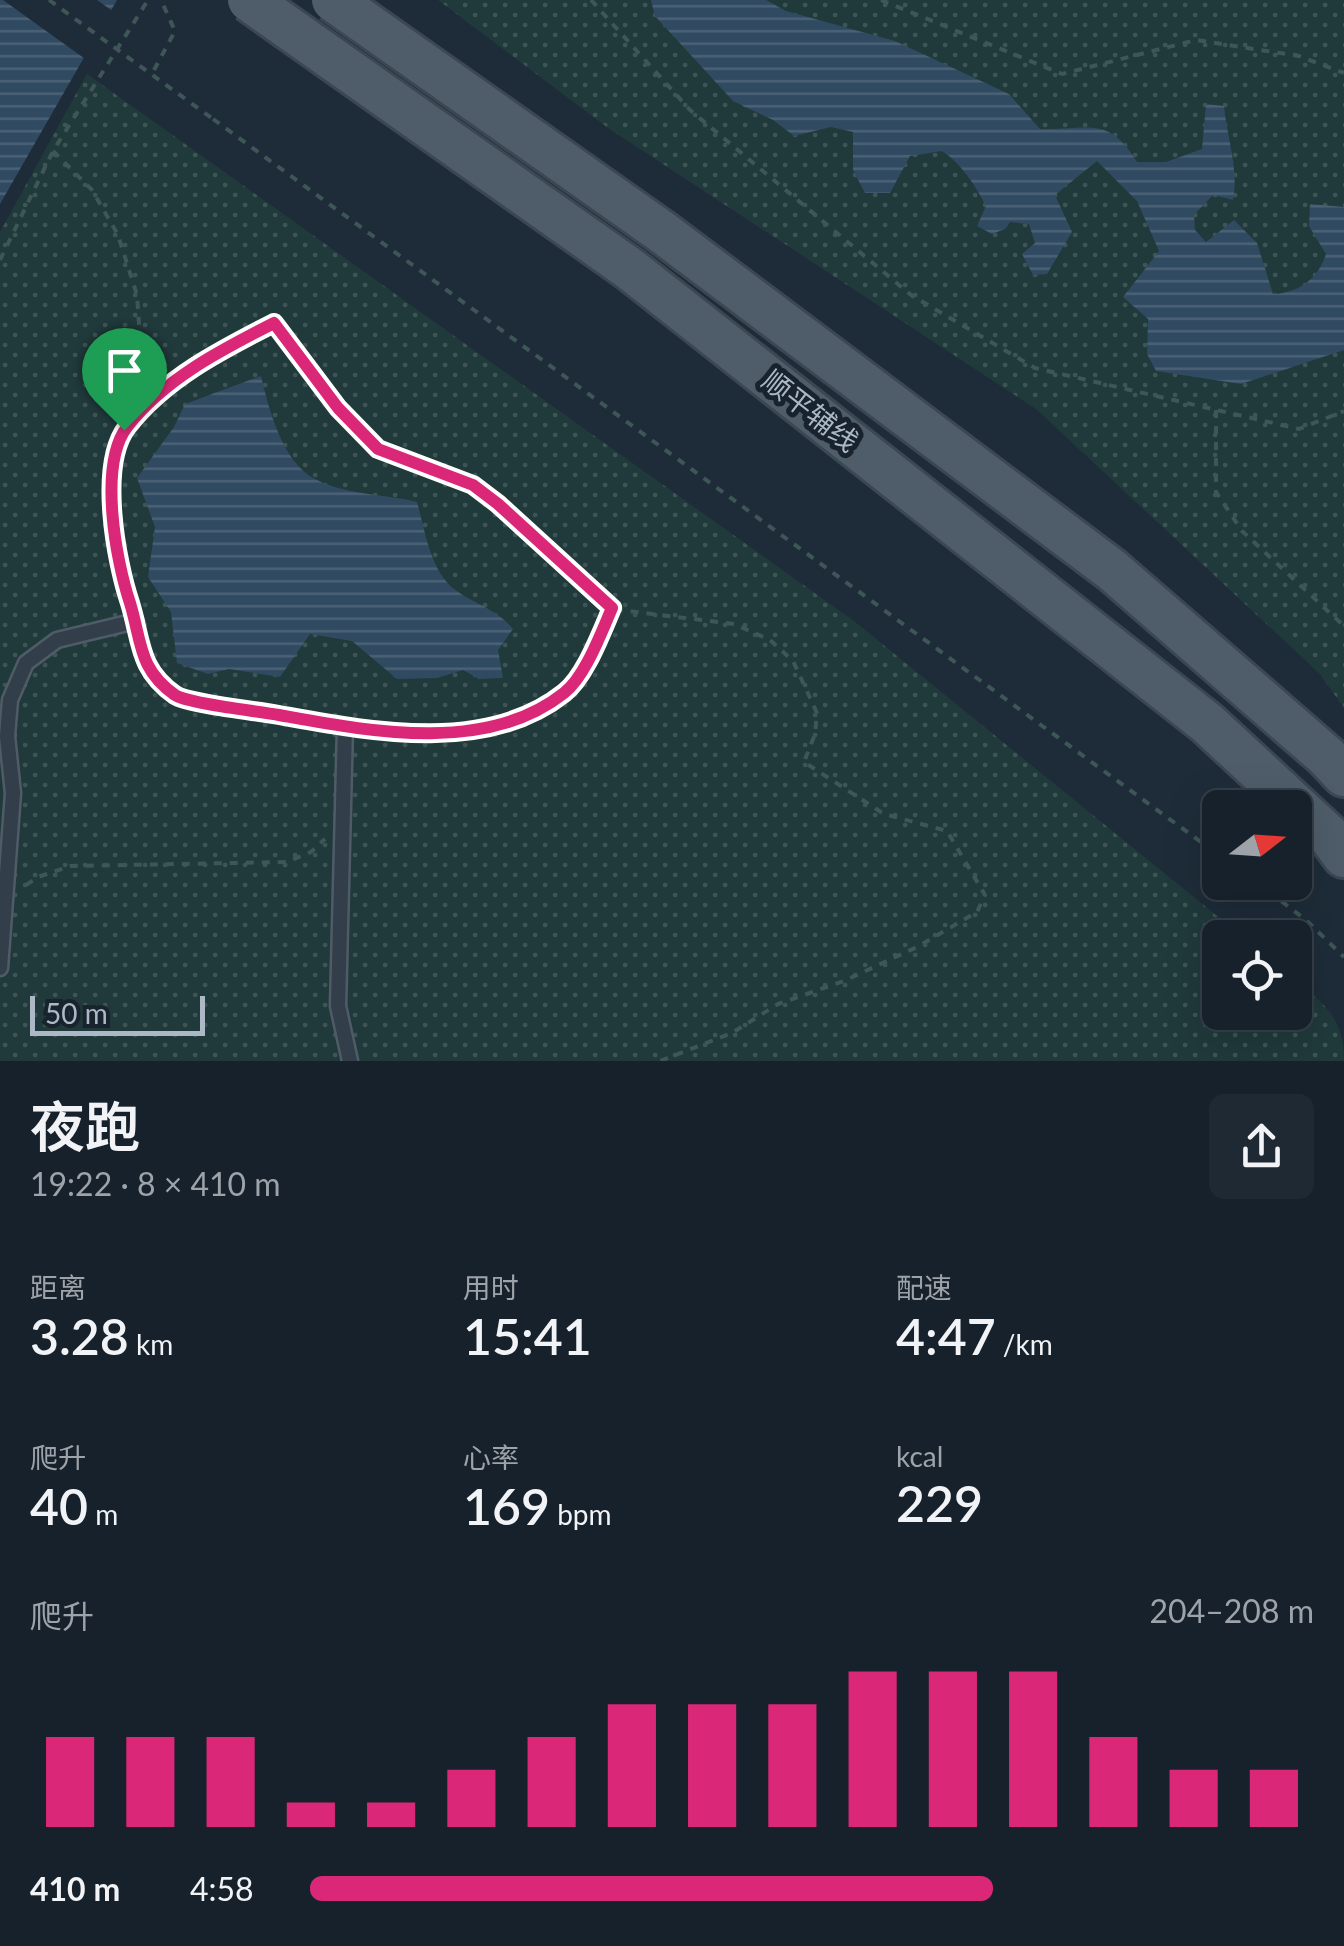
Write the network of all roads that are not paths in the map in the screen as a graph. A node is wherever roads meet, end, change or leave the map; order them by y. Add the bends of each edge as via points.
1 (250, 0) edge
2 (332, 0) edge
3 (136, 621) road end
4 (345, 727) road end
5 (1344, 775) edge
6 (1344, 856) edge
7 (0, 968) edge
8 (350, 1061) edge

1 - 6 main road, 顺平辅线, bridge via 630,269 1207,723
2 - 5 main road, 顺平辅线, bridge via 662,232 1112,570
3 - 7 lane via 57,640 26,663 10,700 14,793
4 - 8 lane via 338,1006

